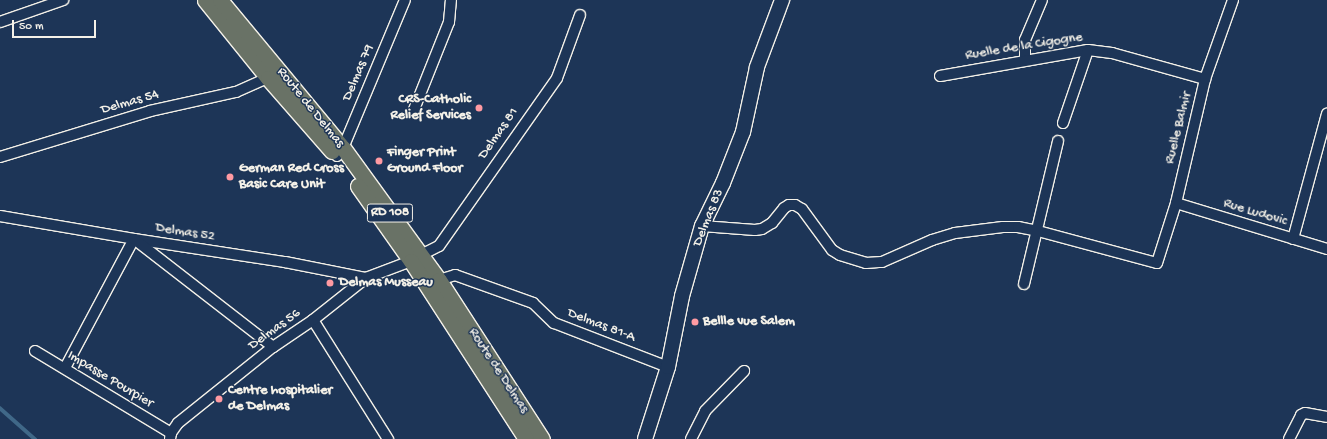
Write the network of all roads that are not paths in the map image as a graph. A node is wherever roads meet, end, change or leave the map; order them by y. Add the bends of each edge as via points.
1 (63, 0) edge
2 (205, 0) edge
3 (220, 0) edge
4 (405, 0) edge
5 (451, 0) edge
6 (782, 0) edge
7 (1042, 0) edge
8 (1233, 0) edge
9 (33, 4) edge
10 (580, 15) dead end
11 (0, 22) edge
12 (1088, 50) junction
13 (1026, 60) junction
14 (940, 76) dead end
15 (268, 78) junction
16 (1205, 79) junction
17 (413, 112) dead end
18 (1327, 114) edge
19 (1063, 123) dead end
20 (1058, 141) dead end
21 (340, 152) junction
22 (0, 157) edge
23 (1176, 203) junction
24 (0, 216) edge
25 (702, 226) junction
26 (1038, 231) junction
27 (134, 239) junction
28 (1293, 239) junction
29 (1327, 249) edge
30 (416, 258) junction
31 (366, 278) junction
32 (439, 280) junction
33 (1024, 284) dead end
34 (313, 320) junction
35 (273, 348) junction
36 (35, 351) dead end
37 (65, 368) junction
38 (668, 368) junction
39 (744, 371) dead end
40 (1327, 417) edge
41 (170, 436) edge
42 (388, 439) edge
43 (526, 439) edge
44 (542, 439) edge
45 (645, 439) edge
46 (691, 439) edge
47 (1289, 439) edge

1 - 9 street
2 - 15 main road, Route de Delmas / RD 108
3 - 21 main road, Route de Delmas / RD 108
4 - 21 street, Delmas 79
5 - 17 street via 449,22
6 - 25 street, Delmas 83 via 757,67 743,132 723,183
7 - 13 street via 1026,40
8 - 16 street, Ruelle Balmir
9 - 11 street
10 - 30 street, Delmas 81 via 557,78 438,246
12 - 13 street, Ruelle de la Cigogne
12 - 16 street, Ruelle de la Cigogne via 1112,53
12 - 19 street
13 - 14 street, Ruelle de la Cigogne
15 - 21 main road, Route de Delmas / RD 108
15 - 22 street, Delmas 54 via 236,92 150,111
16 - 23 street, Ruelle Balmir
18 - 28 street
20 - 26 street
21 - 30 main road, Route de Delmas / RD 108
23 - 26 street, Ruelle Balmir via 1157,263
23 - 28 street, Rue Ludovic
24 - 27 street, Delmas 52
25 - 26 street via 762,229 772,223 789,205 794,205 802,209 832,250 866,263 882,262 955,233 1003,227
25 - 38 street, Delmas 83 via 682,296
26 - 33 street
27 - 31 street, Delmas 52 via 285,262
27 - 35 street
27 - 37 street
28 - 29 street, Rue Ludovic
30 - 31 street, Delmas 56
30 - 32 main road, Route de Delmas / RD 108
30 - 43 main road, Route de Delmas / RD 108
31 - 34 street, Delmas 56
32 - 38 street, Delmas 81-A via 455,275 533,303 554,323
32 - 44 main road, Route de Delmas / RD 108
34 - 35 street, Delmas 56
34 - 42 street
35 - 41 street, Delmas 56 via 178,423
36 - 37 street, Impasse Pourpier
37 - 41 street, Impasse Pourpier
38 - 45 street, Delmas 83
39 - 46 street via 705,411
40 - 47 street via 1301,415

